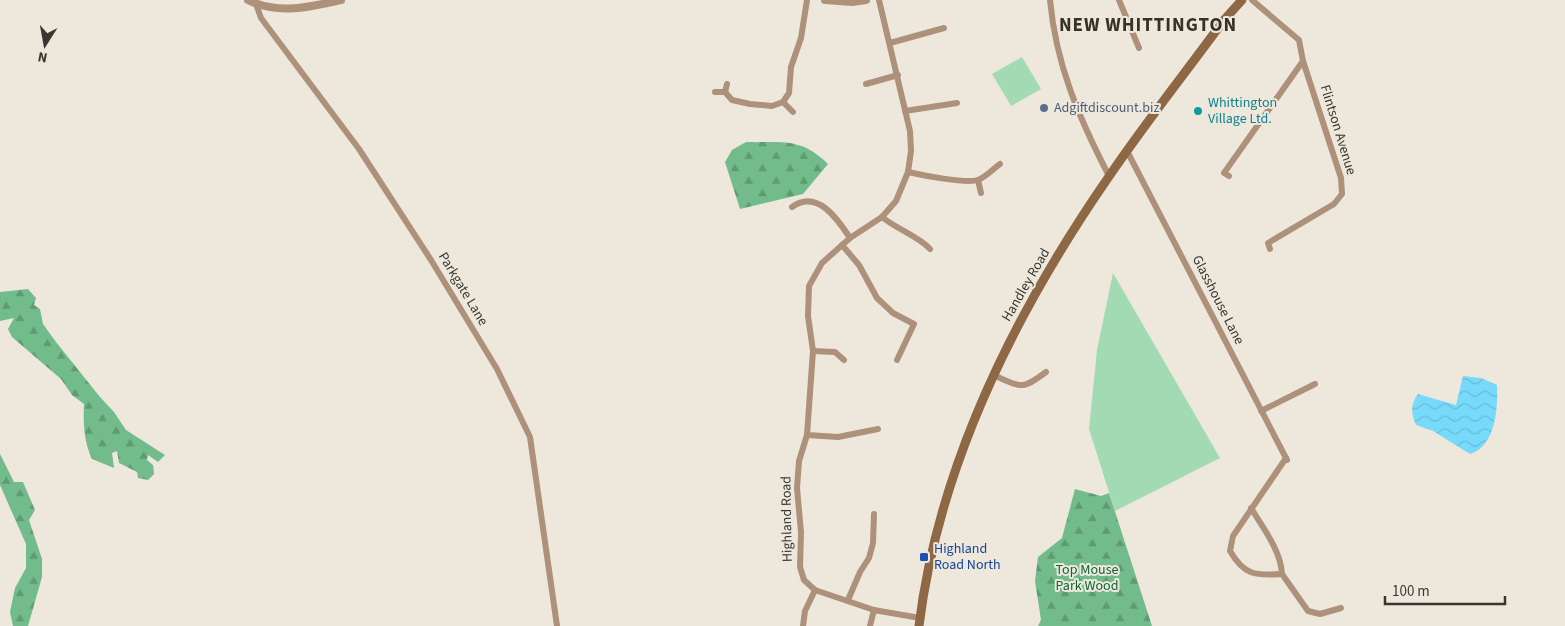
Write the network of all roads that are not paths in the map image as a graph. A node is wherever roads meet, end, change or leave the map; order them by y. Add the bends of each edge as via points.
1 (248, 0) edge
2 (341, 0) edge
3 (807, 0) edge
4 (826, 0) edge
5 (866, 0) edge
6 (879, 0) edge
7 (1052, 0) edge
8 (1119, 0) edge
9 (1242, 0) edge
10 (1252, 0) edge
11 (256, 4) junction
12 (944, 28) dead end
13 (890, 43) junction
14 (1139, 48) dead end
15 (1303, 61) junction
16 (898, 75) junction
17 (727, 84) dead end
18 (866, 84) dead end
19 (716, 92) dead end
20 (725, 92) junction
21 (783, 102) junction
22 (957, 103) dead end
23 (905, 111) junction
24 (793, 112) dead end
25 (1127, 151) junction
26 (1000, 164) dead end
27 (908, 172) junction
28 (1109, 176) junction
29 (1229, 176) dead end
30 (978, 180) junction
31 (981, 193) dead end
32 (792, 208) dead end
33 (882, 218) junction
34 (850, 238) junction
35 (842, 245) junction
36 (930, 249) dead end
37 (1270, 249) dead end
38 (813, 351) junction
39 (844, 360) dead end
40 (897, 360) dead end
41 (1046, 372) dead end
42 (993, 375) junction
43 (1315, 384) dead end
44 (1261, 411) junction
45 (878, 429) dead end
46 (807, 435) junction
47 (1251, 508) junction
48 (874, 514) dead end
49 (1282, 574) junction
50 (815, 590) junction
51 (848, 600) junction
52 (1341, 608) dead end
53 (874, 610) junction
54 (919, 622) edge
55 (557, 626) edge
56 (803, 626) edge
57 (870, 626) edge

1 - 11 street
2 - 11 street via 294,9
3 - 21 street via 801,38 791,68 789,93
4 - 5 street
6 - 13 street, Highland Road
7 - 28 street via 1053,32 1060,62
8 - 14 street
9 - 25 main road, Handley Road
10 - 15 street, Flintson Avenue via 1299,40
11 - 55 street, Parkgate Lane via 261,18 359,149 431,260 497,369 530,437
12 - 13 street
13 - 16 street, Highland Road
15 - 29 street via 1224,173
15 - 37 street, Flintson Avenue via 1341,178 1342,194 1334,204 1268,243
16 - 18 street
16 - 23 street, Highland Road
17 - 20 street
19 - 20 street
20 - 21 street via 732,100 750,104 772,106
21 - 24 street
22 - 23 street
23 - 27 street, Highland Road via 911,151
25 - 28 main road, Handley Road
25 - 44 street, Glasshouse Lane
26 - 30 street
27 - 30 street via 932,178
27 - 33 street, Highland Road via 896,201
28 - 42 main road, Handley Road via 1025,313
30 - 31 street
32 - 34 street via 808,200 828,209
33 - 34 street, Highland Road
33 - 36 street
34 - 35 street, Highland Road
35 - 38 street, Highland Road via 822,263 809,286 808,316
35 - 40 street via 877,298 893,313 914,324
38 - 39 street via 836,352
38 - 46 street, Highland Road
41 - 42 street via 1027,386
42 - 54 main road, Handley Road via 969,432 946,502 928,570
43 - 44 street
44 - 47 street, Glasshouse Lane via 1286,459
45 - 46 street via 838,437
46 - 50 street, Highland Road via 799,461 797,488 802,532 800,567 804,580
47 - 49 street via 1282,565
47 - 49 street via 1233,536 1230,551 1243,569 1253,574
48 - 51 street via 869,558
49 - 52 street via 1308,611 1320,614
50 - 51 street
50 - 56 street via 805,612
51 - 53 street
53 - 54 street
53 - 57 street

